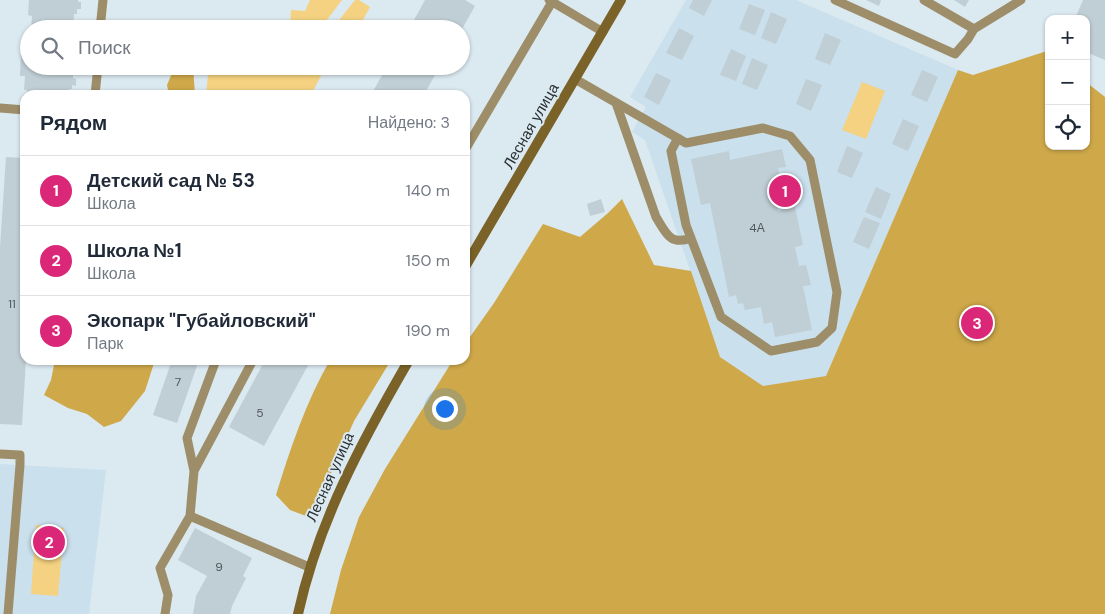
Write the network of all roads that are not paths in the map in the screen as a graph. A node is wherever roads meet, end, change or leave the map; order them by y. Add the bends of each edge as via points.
1 (103, 0) edge
2 (621, 0) edge
3 (835, 0) edge
4 (924, 0) edge
5 (1021, 0) edge
6 (550, 1) edge
7 (101, 20) edge
8 (974, 29) junction
9 (603, 32) junction
10 (97, 75) edge
11 (575, 79) junction
12 (96, 90) edge
13 (616, 103) junction
14 (0, 108) edge
15 (20, 110) edge
16 (678, 138) junction
17 (470, 141) edge
18 (691, 238) junction
19 (470, 258) edge
20 (214, 365) edge
21 (250, 365) edge
22 (406, 365) edge
23 (0, 454) edge
24 (194, 471) junction
25 (190, 516) junction
26 (309, 567) junction
27 (8, 614) edge
28 (165, 614) edge
29 (298, 614) edge

1 - 7 lane
2 - 9 street, Лесная улица
3 - 8 lane via 955,54
4 - 8 lane
5 - 8 lane
6 - 9 lane
6 - 17 lane
9 - 11 street, Лесная улица
10 - 12 lane
11 - 13 lane
11 - 19 street, Лесная улица
13 - 16 lane
13 - 18 lane via 656,217 666,234 674,240 681,242
14 - 15 lane
16 - 18 lane via 671,151
16 - 18 lane via 686,143 763,128 790,136 810,160 837,292 832,328 817,342 771,351 721,318
20 - 24 lane via 187,438
21 - 24 lane
22 - 26 street, Лесная улица via 340,487
23 - 27 lane via 20,455
24 - 25 lane
25 - 26 lane
25 - 28 lane via 160,568 168,595
26 - 29 street, Лесная улица

